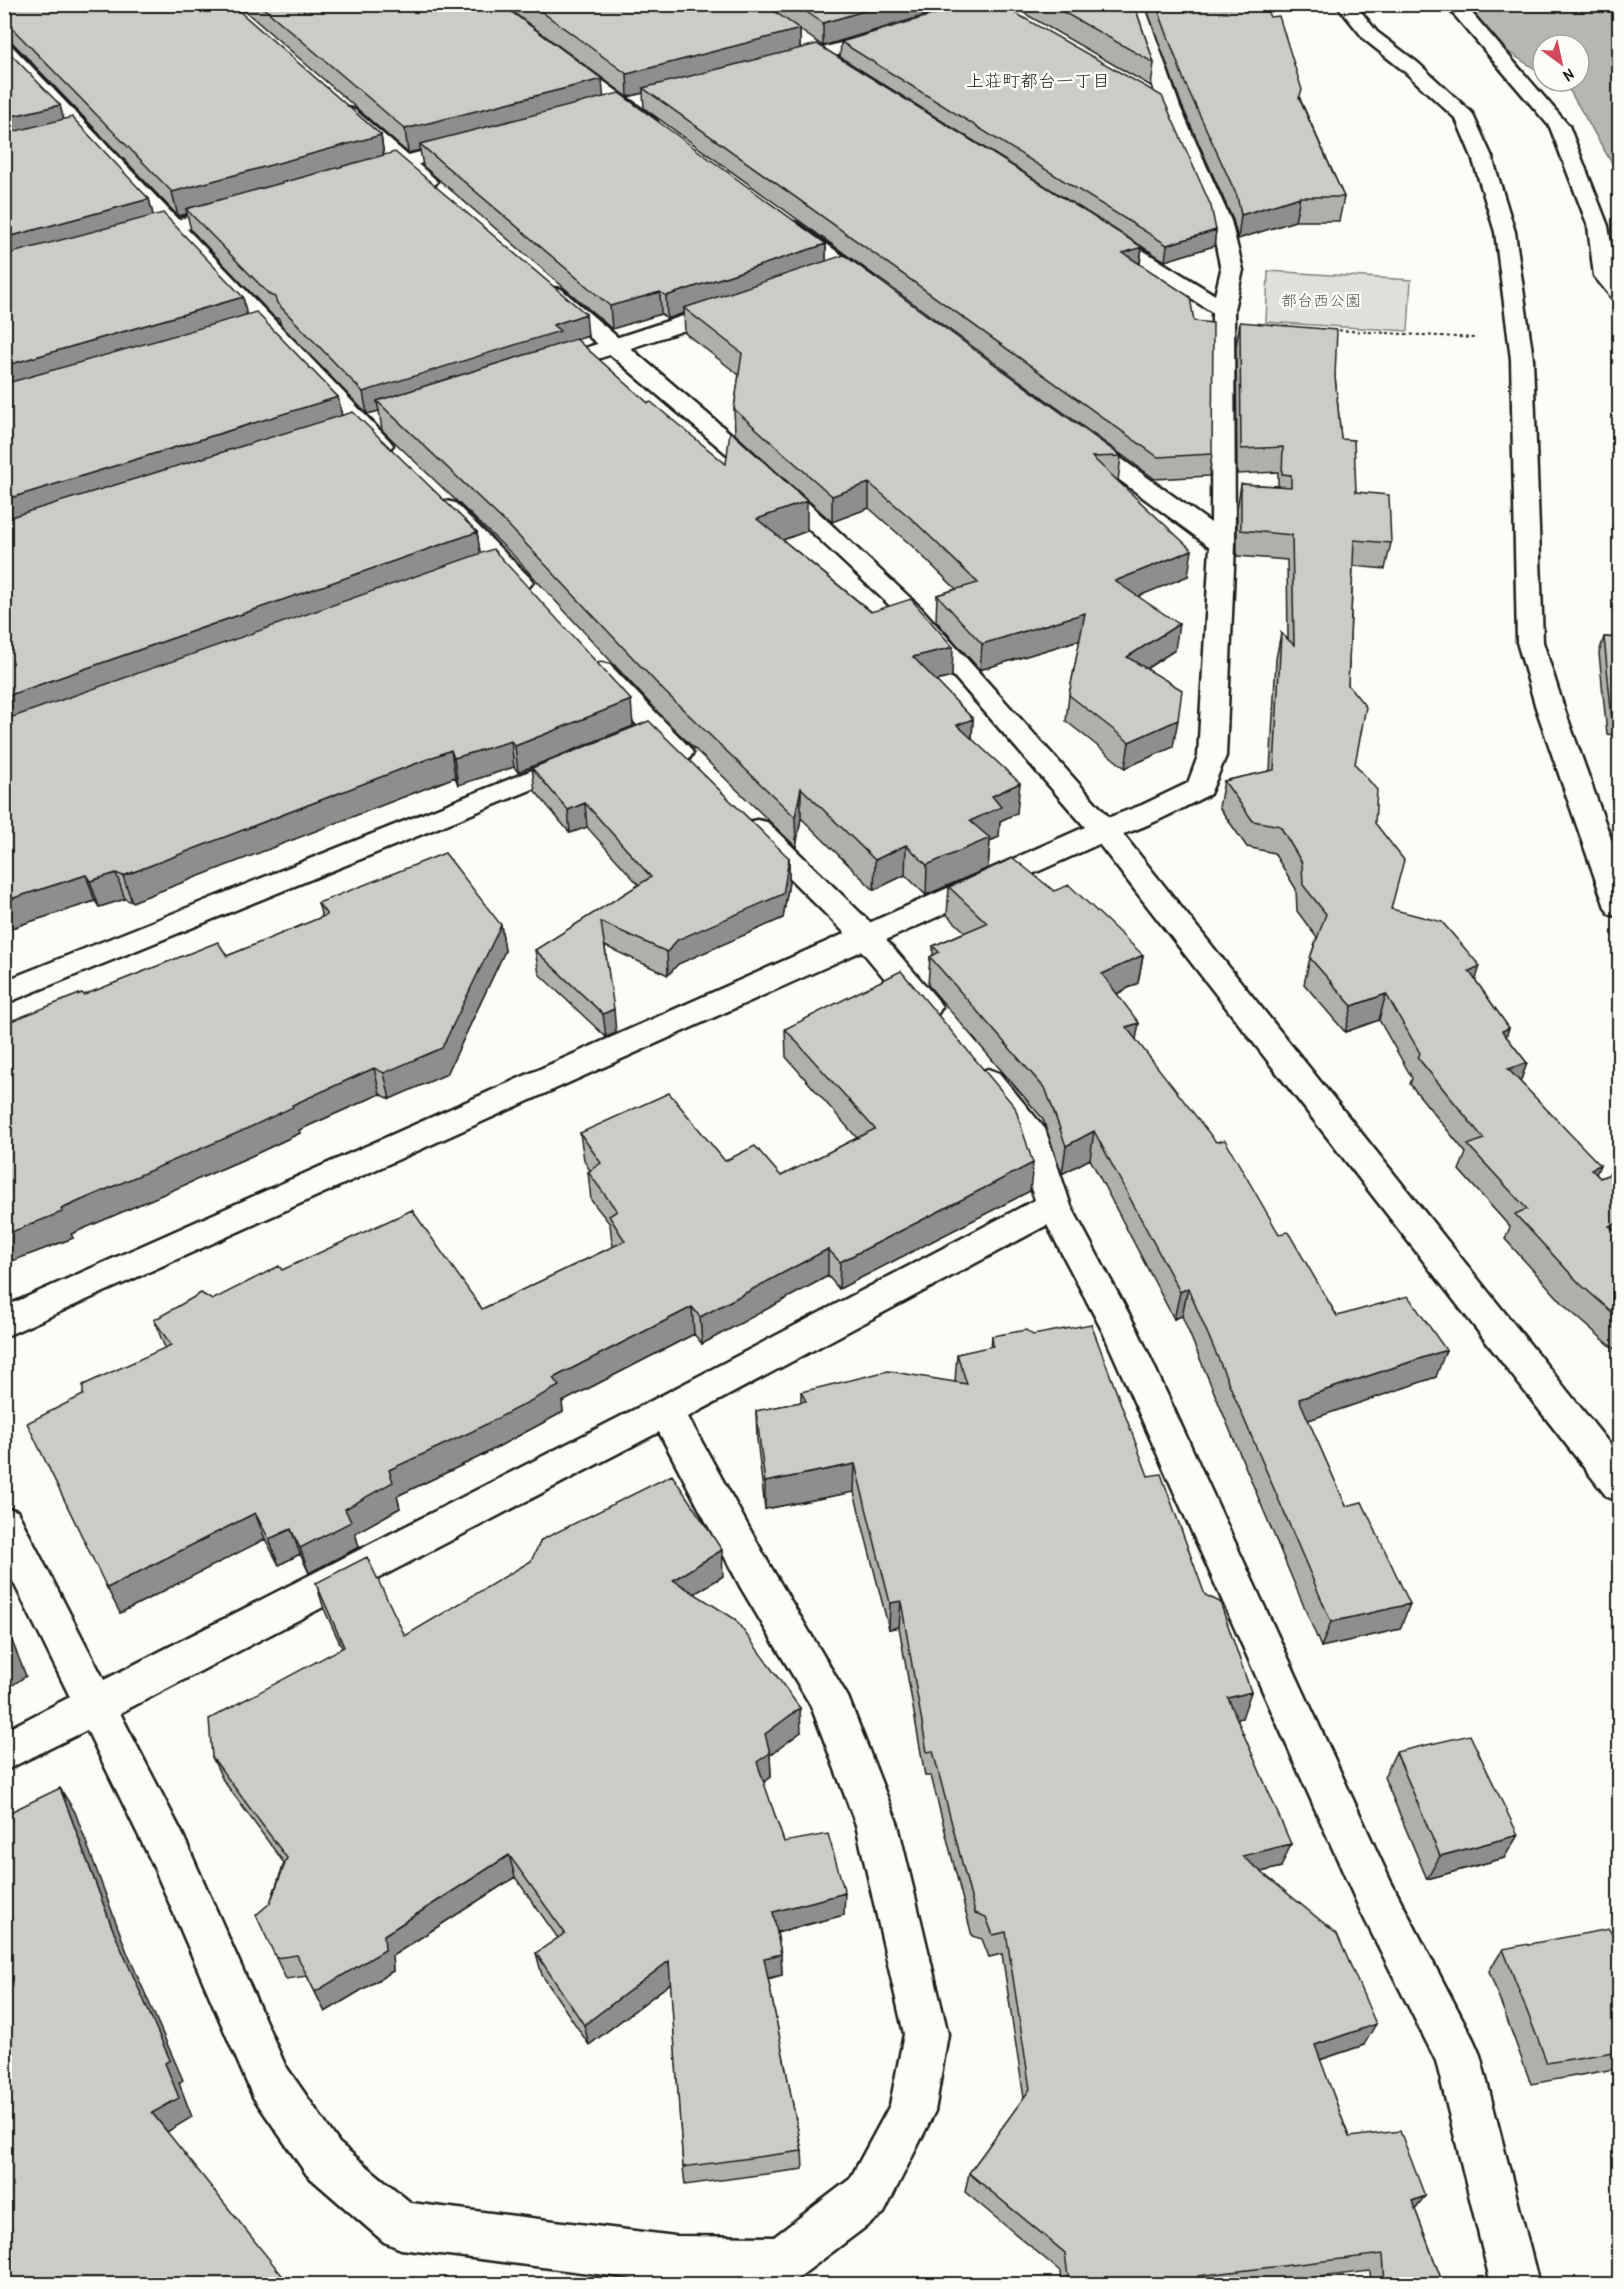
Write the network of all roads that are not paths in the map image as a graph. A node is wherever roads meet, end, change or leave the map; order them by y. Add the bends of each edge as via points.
1 (1135, 4) edge
2 (1345, 4) edge
3 (1454, 4) edge
4 (899, 32) edge
5 (801, 42) edge
6 (6, 51) edge
7 (551, 52) edge
8 (820, 55) junction
9 (840, 68) edge
10 (762, 70) edge
11 (1150, 96) edge
12 (648, 100) edge
13 (335, 102) edge
14 (625, 106) junction
15 (1170, 107) junction
16 (602, 112) edge
17 (85, 131) junction
18 (663, 134) edge
19 (62, 137) edge
20 (485, 141) edge
21 (404, 162) junction
22 (382, 168) edge
23 (440, 194) edge
24 (250, 205) edge
25 (769, 212) edge
26 (1082, 220) edge
27 (172, 227) junction
28 (117, 243) edge
29 (846, 268) junction
30 (824, 276) edge
31 (537, 280) edge
32 (1620, 293) edge
33 (885, 297) edge
34 (748, 302) edge
35 (1223, 309) junction
36 (268, 325) junction
37 (246, 332) edge
38 (616, 346) junction
39 (527, 374) edge
40 (1069, 431) edge
41 (394, 458) edge
42 (427, 490) edge
43 (1223, 544) junction
44 (534, 598) edge
45 (582, 651) edge
46 (600, 752) edge
47 (697, 771) edge
48 (740, 813) edge
49 (1104, 830) junction
50 (1620, 907) edge
51 (867, 937) junction
52 (4, 993) edge
53 (944, 1028) edge
54 (967, 1056) edge
55 (1054, 1206) junction
56 (4, 1323) edge
57 (666, 1411) junction
58 (1620, 1486) edge
59 (4, 1523) edge
60 (94, 1705) junction
61 (4, 1752) edge
62 (1515, 2284) edge

1 - 15 street
2 - 50 street via 1371,36 1464,117 1482,157 1505,232 1521,341 1530,642
3 - 32 street via 1559,126 1598,226 1605,276
4 - 8 street
5 - 8 street
6 - 17 street
7 - 14 street
8 - 9 street
8 - 10 street
11 - 15 street
12 - 14 street
13 - 21 street
14 - 16 street
14 - 18 street
15 - 35 street via 1221,221 1232,270
17 - 19 street
17 - 27 street
20 - 21 street
21 - 22 street
21 - 23 street
24 - 27 street
25 - 29 street
26 - 35 street
27 - 28 street
27 - 36 street
29 - 30 street
29 - 33 street
31 - 38 street
34 - 38 street
35 - 43 street
36 - 37 street
36 - 41 street
38 - 39 street
38 - 49 street via 756,467 912,613
40 - 43 street
42 - 44 street via 491,566
43 - 49 street via 1212,756 1200,788
45 - 47 street via 644,734
46 - 52 street
48 - 51 street
49 - 51 street
49 - 58 street
51 - 53 street
51 - 56 street
54 - 55 street via 1029,1129
55 - 57 street
55 - 62 street via 1120,1331 1375,1895 1457,2055
57 - 60 street
57 - 60 street via 755,1576 828,1697 877,1825 926,2034 912,2111 867,2196 781,2261 675,2260 401,2225 323,2159 269,2081 167,1848
59 - 60 street
60 - 61 street

